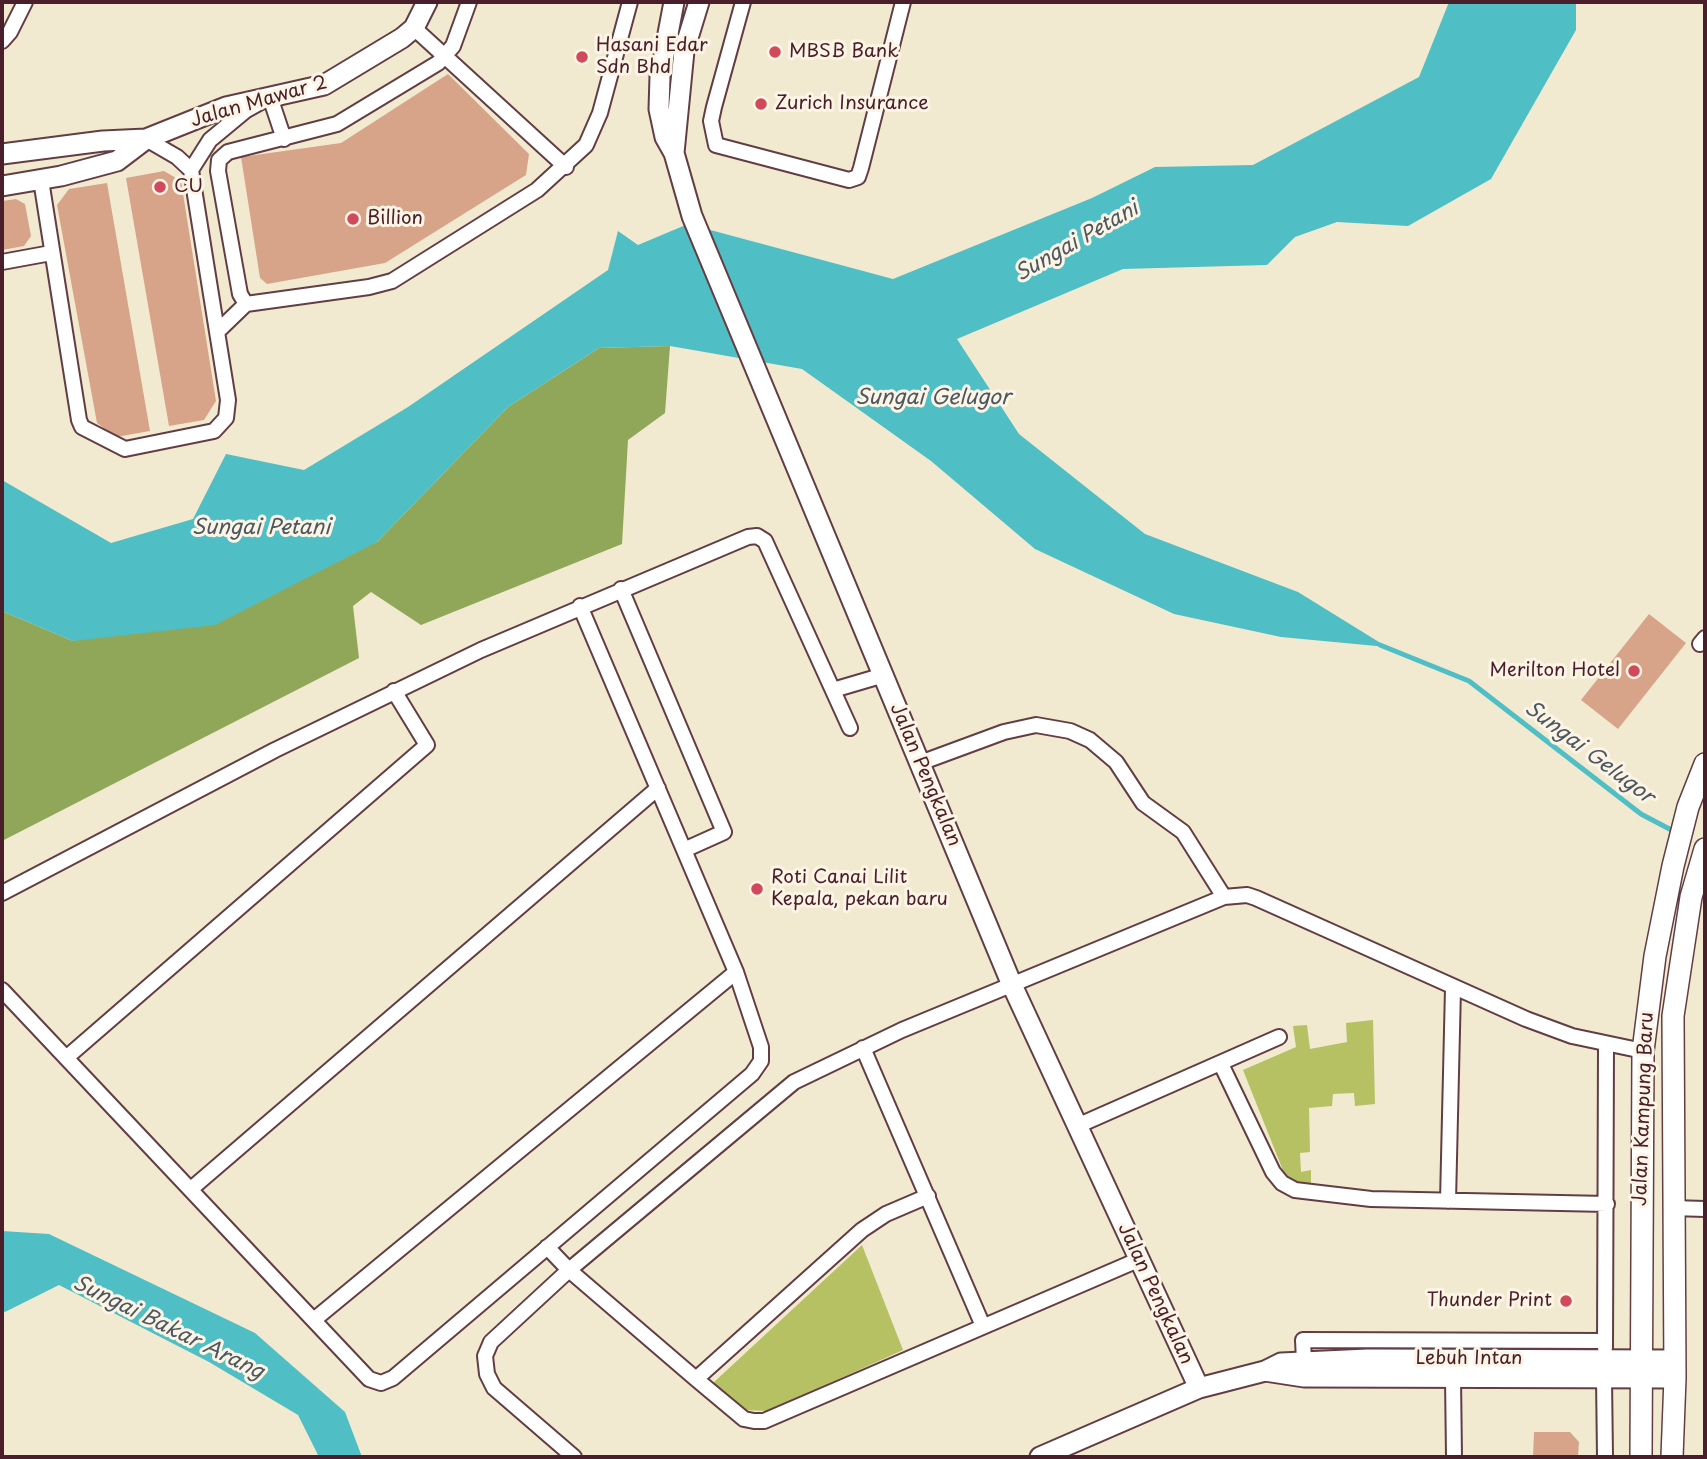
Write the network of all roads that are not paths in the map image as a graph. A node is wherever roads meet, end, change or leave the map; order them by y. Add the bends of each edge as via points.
1 (25, 2) edge
2 (427, 2) edge
3 (469, 2) edge
4 (630, 2) edge
5 (674, 2) edge
6 (699, 2) edge
7 (743, 2) edge
8 (903, 2) edge
9 (414, 28) junction
10 (2, 41) edge
11 (445, 57) junction
12 (270, 97) junction
13 (146, 139) junction
14 (284, 139) junction
15 (674, 153) junction
16 (2, 154) edge
17 (566, 167) junction
18 (191, 170) junction
19 (41, 180) junction
20 (2, 186) edge
21 (51, 254) junction
22 (2, 262) edge
23 (246, 304) junction
24 (217, 332) junction
25 (621, 589) junction
26 (580, 606) junction
27 (884, 675) junction
28 (833, 690) junction
29 (394, 691) junction
30 (850, 728) dead end
31 (920, 763) junction
32 (1705, 764) edge
33 (658, 788) junction
34 (1705, 849) edge
35 (684, 850) junction
36 (2, 893) edge
37 (1224, 897) junction
38 (736, 972) junction
39 (1012, 985) junction
40 (1453, 988) junction
41 (2, 990) edge
42 (1279, 1037) dead end
43 (1606, 1045) junction
44 (863, 1048) junction
45 (1643, 1051) junction
46 (66, 1058) junction
47 (1221, 1064) junction
48 (1077, 1126) junction
49 (191, 1189) junction
50 (928, 1196) junction
51 (1448, 1201) junction
52 (1607, 1204) junction
53 (1672, 1208) junction
54 (1705, 1209) edge
55 (547, 1247) junction
56 (1138, 1260) junction
57 (569, 1270) junction
58 (315, 1320) junction
59 (984, 1326) junction
60 (1605, 1349) junction
61 (1642, 1369) junction
62 (1674, 1369) junction
63 (1265, 1371) junction
64 (1453, 1378) junction
65 (1604, 1378) junction
66 (695, 1379) junction
67 (1199, 1388) junction
68 (574, 1457) edge
69 (1040, 1457) edge
70 (1454, 1457) edge
71 (1605, 1457) edge
72 (1641, 1457) edge
73 (1672, 1457) edge

1 - 10 street
2 - 9 main road, Jalan Mawar 2
3 - 11 street
4 - 17 street via 592,134
5 - 15 main road, Jalan Pengkalan via 660,76 659,109
6 - 15 main road, Jalan Pengkalan via 684,51
7 - 8 street via 711,121 716,145 849,180 858,177 861,168
9 - 11 street
9 - 12 main road, Jalan Mawar 2 via 340,77 302,92
11 - 14 street via 358,114
11 - 17 street
12 - 13 main road, Jalan Mawar 2 via 226,107
12 - 14 street
12 - 18 street via 210,140
13 - 16 main road, Jalan Mawar 2
13 - 18 street
13 - 19 main road, Jalan Mawar 2 via 117,161
14 - 23 street via 228,152 218,163 240,294
15 - 27 main road, Jalan Pengkalan via 692,216
17 - 23 street via 493,220 392,281
18 - 24 street
19 - 20 main road, Jalan Mawar 2
19 - 21 street
21 - 22 street
21 - 24 street via 79,420 82,427 118,448 214,431 220,426 228,400
23 - 24 street
25 - 26 street
25 - 28 street via 757,536 765,541
25 - 35 street via 724,832
26 - 29 street
26 - 33 street
27 - 28 street
27 - 31 main road, Jalan Pengkalan
28 - 30 street
29 - 36 street
29 - 46 street via 427,745
31 - 37 street via 1036,725 1070,731 1090,740 1116,762 1143,803 1183,832
31 - 39 main road, Jalan Pengkalan
32 - 45 main road, Jalan Kampung Baru via 1673,866 1654,956
33 - 35 street
33 - 49 street
34 - 53 main road, Jalan Kampung Baru via 1684,937 1674,1016
35 - 38 street
37 - 39 street
37 - 40 street via 1256,898
38 - 55 street via 761,1047 757,1067
38 - 58 street
39 - 44 street
39 - 48 main road, Jalan Pengkalan
40 - 43 street via 1526,1020
40 - 51 street
41 - 46 street
42 - 47 street
43 - 45 street
43 - 52 street
44 - 50 street
44 - 57 street via 794,1082
45 - 61 main road, Jalan Kampung Baru
46 - 49 street
47 - 48 street
47 - 51 street via 1282,1183 1312,1194
48 - 56 main road, Jalan Pengkalan
49 - 58 street
50 - 59 street
50 - 66 street via 862,1230
51 - 52 street
52 - 60 street
53 - 54 street
53 - 62 main road, Jalan Kampung Baru
55 - 57 street
55 - 58 street via 393,1378 381,1383 369,1379
56 - 59 street
56 - 67 main road, Jalan Pengkalan
57 - 66 street
57 - 68 street via 491,1342 485,1356 494,1388
59 - 66 street via 764,1420 744,1419
60 - 61 main road, Lebuh Intan
60 - 63 main road, Lebuh Intan via 1304,1361 1280,1363
61 - 62 main road, Lebuh Intan
61 - 65 main road, Lebuh Intan
61 - 72 main road, Jalan Kampung Baru
62 - 73 main road, Jalan Kampung Baru
63 - 64 main road, Lebuh Intan via 1304,1377
63 - 67 main road, Lebuh Intan
64 - 65 main road, Lebuh Intan
64 - 70 street
65 - 71 street
67 - 69 main road, Lebuh Intan

